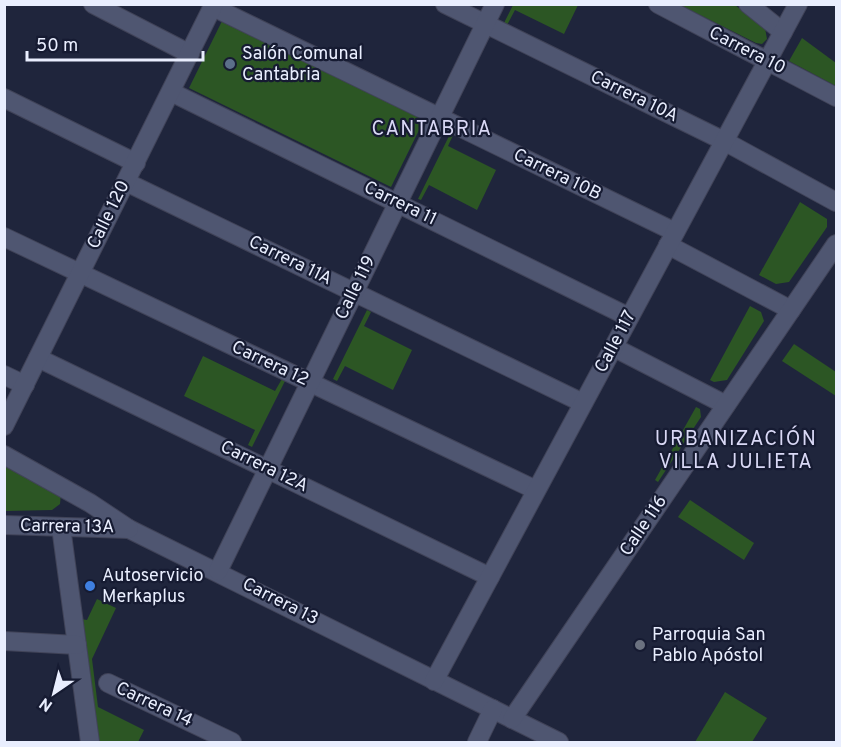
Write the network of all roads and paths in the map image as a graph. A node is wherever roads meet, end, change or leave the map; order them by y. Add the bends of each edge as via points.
1 (93, 4) edge
2 (446, 4) edge
3 (495, 4) edge
4 (658, 4) edge
5 (747, 4) edge
6 (798, 4) edge
7 (214, 6) edge
8 (485, 24) junction
9 (783, 32) junction
10 (190, 54) junction
11 (766, 60) junction
12 (171, 92) junction
13 (837, 97) edge
14 (4, 98) edge
15 (440, 118) junction
16 (724, 141) junction
17 (135, 163) junction
18 (126, 182) junction
19 (837, 202) edge
20 (398, 203) junction
21 (4, 237) edge
22 (672, 238) junction
23 (837, 244) edge
24 (80, 274) junction
25 (354, 292) junction
26 (791, 310) junction
27 (629, 317) junction
28 (614, 347) junction
29 (39, 358) junction
30 (4, 375) edge
31 (309, 382) junction
32 (25, 385) junction
33 (583, 403) junction
34 (726, 405) junction
35 (4, 426) edge
36 (4, 455) edge
37 (266, 468) junction
38 (536, 490) junction
39 (4, 525) edge
40 (61, 527) junction
41 (129, 529) junction
42 (218, 571) junction
43 (490, 577) junction
44 (4, 640) edge
45 (76, 645) junction
46 (434, 681) junction
47 (108, 683) dead end
48 (493, 709) junction
49 (512, 719) junction
50 (90, 742) edge
51 (232, 742) edge
52 (477, 742) edge
53 (559, 742) edge

1 - 10 street
2 - 8 street, Carrera 10A
3 - 8 street, Calle 119
4 - 11 street, Carrera 10
5 - 9 street
6 - 9 street, Calle 117
7 - 10 street, Calle 120
7 - 15 street, Carrera 10B
8 - 15 street, Calle 119
8 - 16 street, Carrera 10A
9 - 11 street, Calle 117
10 - 12 street, Calle 120
11 - 13 street, Carrera 10
11 - 16 street, Calle 117
12 - 17 street, Calle 120
12 - 20 street, Carrera 11
14 - 17 street
15 - 20 street, Calle 119
15 - 22 street, Carrera 10B
16 - 19 street, Carrera 10A
16 - 22 street, Calle 117
17 - 18 street, Calle 120
18 - 24 street, Calle 120
18 - 25 street, Carrera 11A
20 - 25 street, Calle 119
20 - 27 street, Carrera 11
21 - 24 street, Carrera 12
22 - 26 street, Carrera 10B
22 - 27 street, Calle 117
23 - 26 street, Calle 116
24 - 29 street, Calle 120
24 - 31 street, Carrera 12
25 - 31 street, Calle 119
25 - 33 street, Carrera 11A
26 - 34 street, Calle 116
27 - 28 street, Calle 117
28 - 33 street, Calle 117
28 - 34 street
29 - 32 street, Calle 120
29 - 37 street, Carrera 12A
30 - 32 street
31 - 37 street, Calle 119
31 - 38 street, Carrera 12
32 - 35 street, Calle 120
33 - 38 street, Calle 117
34 - 49 street, Calle 116
36 - 41 street, Carrera 13
37 - 42 street, Calle 119
37 - 43 street, Carrera 12A
38 - 43 street, Calle 117
39 - 40 street, Carrera 13A
40 - 41 street, Carrera 13A
40 - 45 street
41 - 42 street, Carrera 13
42 - 46 street, Carrera 13
43 - 46 street, Calle 117
44 - 45 street
45 - 50 street
46 - 48 street, Carrera 13
47 - 51 street, Carrera 14
48 - 49 street, Carrera 13
48 - 52 street
49 - 53 street, Carrera 13

